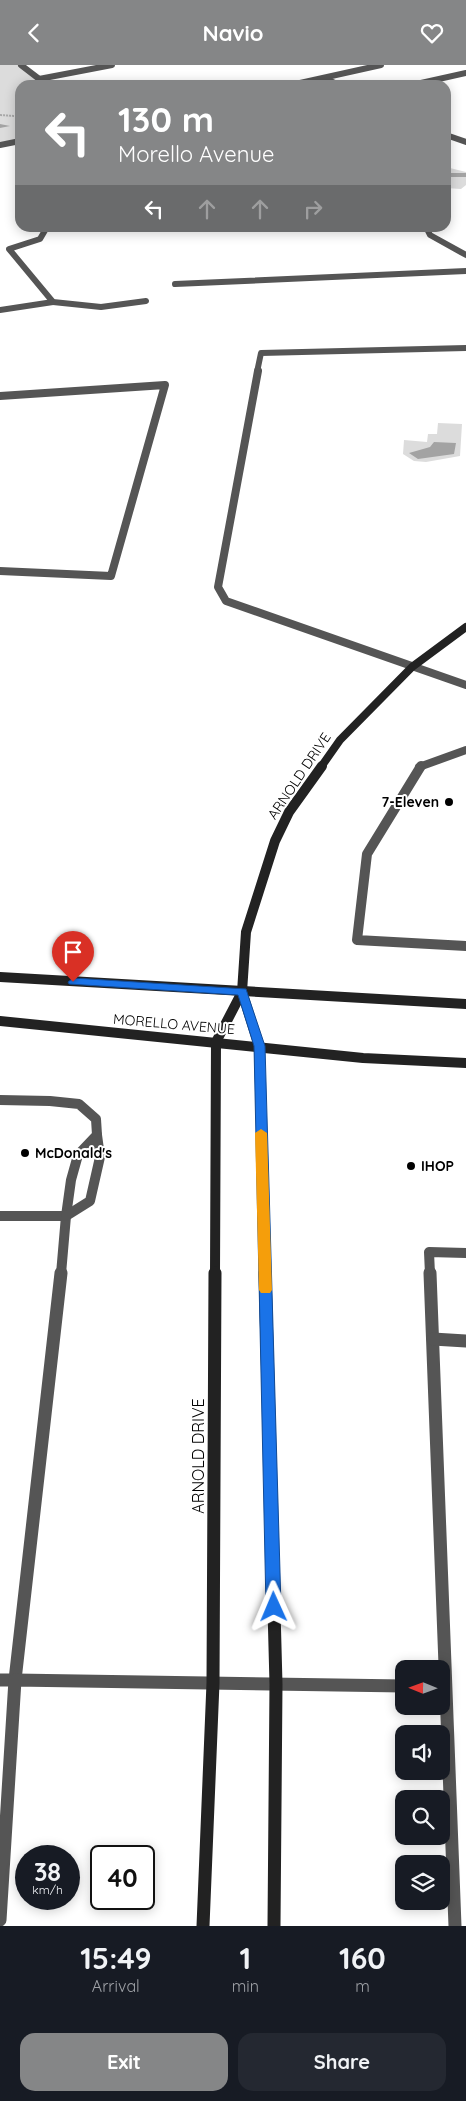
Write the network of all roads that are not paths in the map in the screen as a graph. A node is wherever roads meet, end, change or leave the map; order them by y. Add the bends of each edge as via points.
1 (22, 65) edge
2 (112, 65) edge
3 (381, 65) edge
4 (466, 73) edge
5 (324, 78) junction
6 (39, 79) joint
7 (315, 80) edge
8 (328, 80) edge
9 (434, 80) edge
10 (451, 137) edge
11 (15, 142) edge
12 (466, 142) edge
13 (0, 145) edge
14 (44, 232) edge
15 (428, 232) edge
16 (466, 255) edge
17 (466, 271) edge
18 (176, 285) dead end
19 (146, 301) dead end
20 (52, 302) junction
21 (0, 309) edge
22 (466, 347) edge
23 (0, 395) edge
24 (0, 571) edge
25 (466, 627) edge
26 (412, 667) junction
27 (466, 685) edge
28 (466, 750) edge
29 (466, 946) edge
30 (0, 977) edge
31 (242, 992) junction
32 (466, 1004) edge
33 (0, 1021) edge
34 (216, 1042) junction
35 (259, 1046) junction
36 (466, 1063) edge
37 (0, 1100) edge
38 (97, 1135) junction
39 (0, 1215) edge
40 (66, 1216) junction
41 (466, 1253) edge
42 (433, 1339) junction
43 (466, 1341) edge
44 (443, 1660) edge
45 (0, 1680) edge
46 (15, 1680) junction
47 (213, 1683) junction
48 (276, 1684) junction
49 (395, 1686) edge
50 (445, 1715) edge
51 (0, 1920) edge
52 (203, 1926) edge
53 (274, 1926) edge
54 (455, 1926) edge

1 - 6 street
2 - 6 street
3 - 5 street
4 - 9 street
5 - 7 street
5 - 8 street
10 - 12 street
11 - 13 street
14 - 20 street via 40,239 9,249
15 - 16 street
17 - 18 street
19 - 20 street via 101,307
20 - 21 street
22 - 26 street via 261,353 218,587 226,601
23 - 24 street via 165,385 111,576
25 - 26 street, ARNOLD DRIVE
26 - 27 street
26 - 31 street, ARNOLD DRIVE via 340,740 289,812 275,841 246,932
28 - 29 street via 420,766 367,854 357,940
30 - 31 street
31 - 32 street
31 - 34 street, ARNOLD DRIVE
31 - 35 street, ARNOLD DRIVE
33 - 34 street, MORELLO AVENUE
34 - 35 street, MORELLO AVENUE
34 - 47 street, ARNOLD DRIVE
35 - 36 street, MORELLO AVENUE
35 - 48 street, ARNOLD DRIVE
37 - 38 street via 79,1104 96,1119
38 - 40 street via 78,1155
38 - 40 street via 100,1157 90,1201
39 - 40 street
40 - 46 street
41 - 42 street via 429,1252
42 - 43 street
42 - 44 street
45 - 46 street
46 - 47 street
46 - 51 street
47 - 48 street
47 - 52 street, ARNOLD DRIVE
48 - 49 street
48 - 53 street, ARNOLD DRIVE
50 - 54 street

